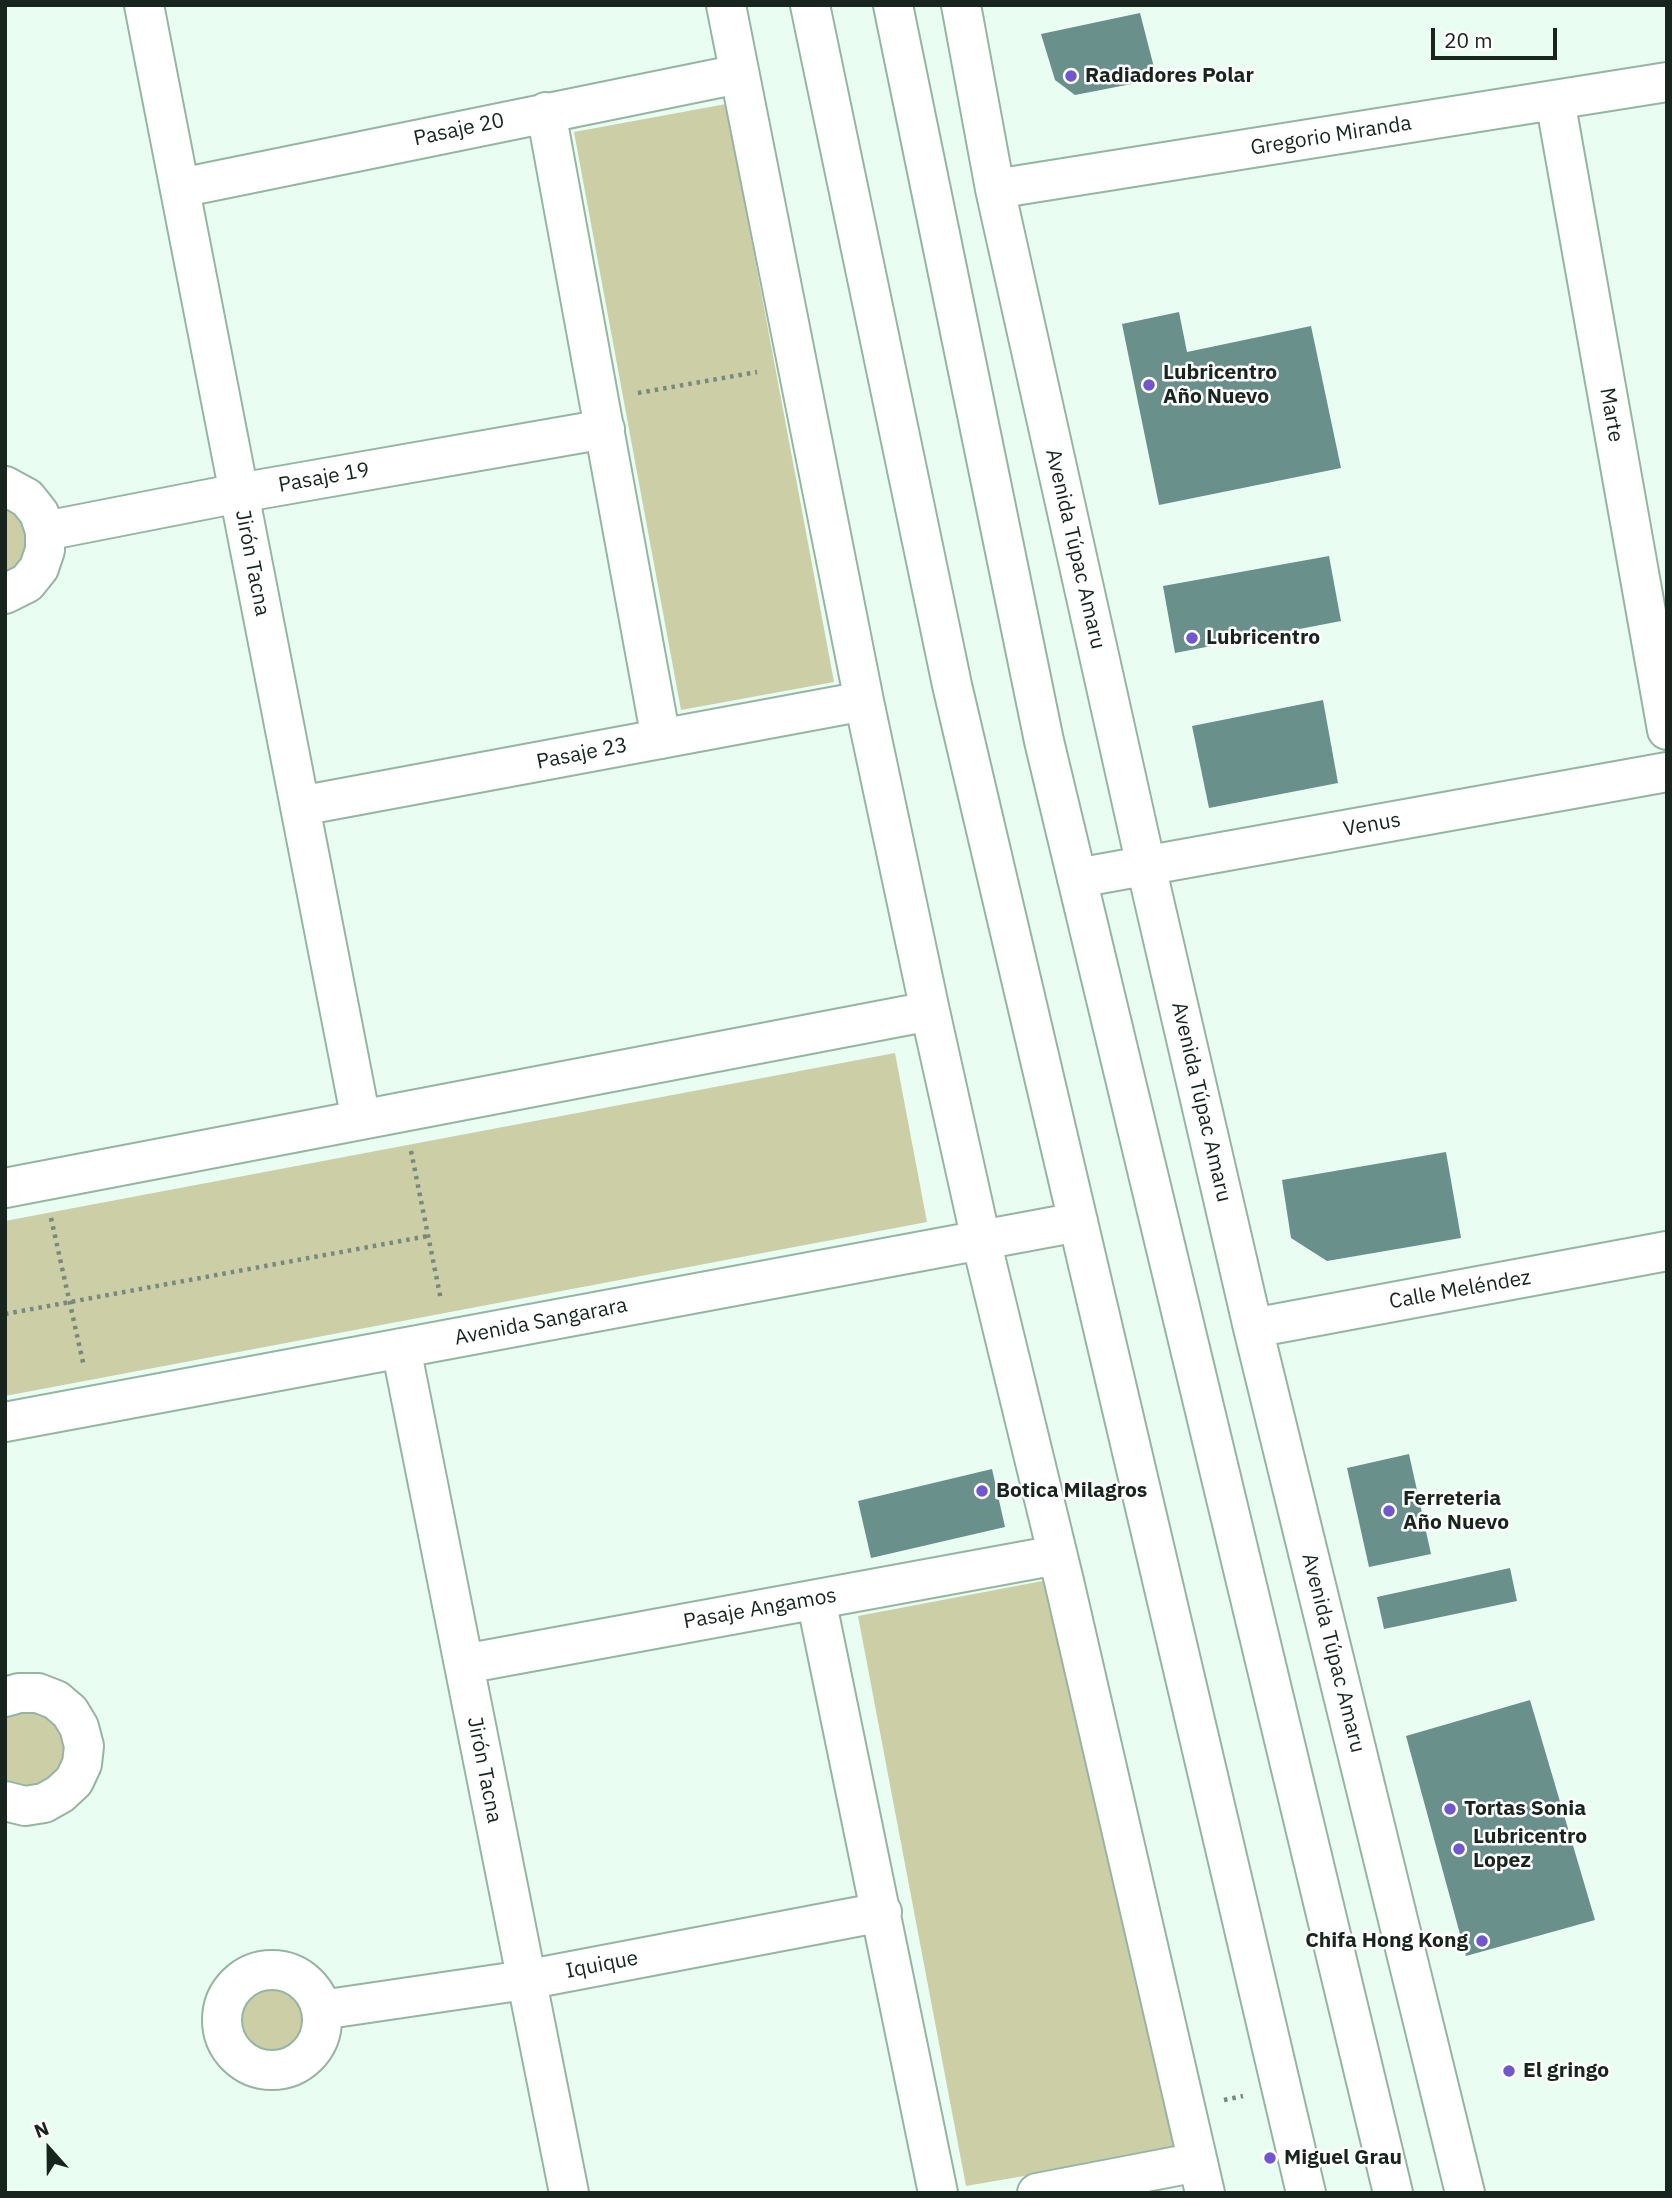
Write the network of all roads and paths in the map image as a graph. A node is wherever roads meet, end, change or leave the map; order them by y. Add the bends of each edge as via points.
1 (144, 5) edge
2 (726, 5) edge
3 (810, 5) edge
4 (892, 5) edge
5 (961, 5) edge
6 (739, 74) junction
7 (1667, 82) edge
8 (1555, 100) junction
9 (546, 113) junction
10 (180, 188) junction
11 (995, 189) junction
12 (797, 365) junction
13 (602, 414) junction
14 (5, 486) edge
15 (239, 493) junction
16 (45, 531) junction
17 (5, 594) edge
18 (864, 701) junction
19 (1667, 730) edge
20 (661, 739) junction
21 (1667, 772) edge
22 (300, 806) junction
23 (1146, 866) junction
24 (1077, 878) junction
25 (930, 1010) junction
26 (403, 1111) junction
27 (361, 1120) junction
28 (43, 1181) junction
29 (5, 1188) edge
30 (1078, 1222) junction
31 (428, 1236) junction
32 (981, 1240) junction
33 (1667, 1251) edge
34 (69, 1302) junction
35 (5, 1314) edge
36 (1253, 1328) junction
37 (449, 1339) junction
38 (401, 1348) junction
39 (93, 1405) junction
40 (5, 1422) edge
41 (1057, 1555) junction
42 (816, 1599) junction
43 (464, 1664) junction
44 (5, 1697) edge
45 (5, 1801) edge
46 (882, 1912) junction
47 (525, 1980) junction
48 (321, 2010) dead end
49 (1281, 2087) junction
50 (1185, 2108) junction
51 (1201, 2178) edge
52 (569, 2193) edge
53 (938, 2193) edge
54 (1037, 2193) edge
55 (1306, 2193) edge
56 (1394, 2193) edge
57 (1465, 2193) edge

1 - 10 main road, Jirón Tacna
2 - 6 main road
3 - 30 main road via 952,685
4 - 24 main road via 1044,741
5 - 11 main road, Avenida Túpac Amaru
6 - 9 main road, Pasaje 20
6 - 12 main road
7 - 8 main road, Gregorio Miranda
8 - 11 main road, Gregorio Miranda
8 - 19 main road, Marte
9 - 10 main road, Pasaje 20
9 - 13 main road
10 - 15 main road, Jirón Tacna
11 - 23 main road, Avenida Túpac Amaru
12 - 13 path
12 - 18 main road
13 - 15 main road, Pasaje 19
13 - 20 main road
14 - 16 main road via 27,498
15 - 16 main road, Pasaje 19
15 - 22 main road, Jirón Tacna
16 - 17 main road via 39,568 27,583
18 - 20 main road, Pasaje 23
18 - 25 main road
20 - 22 main road, Pasaje 23
21 - 23 main road, Venus
22 - 27 main road, Jirón Tacna
23 - 24 main road, Venus
23 - 36 main road, Avenida Túpac Amaru
24 - 56 main road
25 - 26 main road
25 - 32 main road
26 - 27 main road
26 - 31 path
27 - 28 main road
28 - 29 main road
28 - 34 path
30 - 32 main road, Avenida Sangarara
30 - 49 main road
31 - 34 path
31 - 37 path
32 - 37 main road, Avenida Sangarara
32 - 41 main road
33 - 36 main road, Calle Meléndez
34 - 35 path
34 - 39 path
36 - 57 main road, Avenida Túpac Amaru
37 - 38 main road, Avenida Sangarara
38 - 39 main road, Avenida Sangarara
38 - 43 main road, Jirón Tacna
39 - 40 main road, Avenida Sangarara
41 - 42 main road, Pasaje Angamos
41 - 50 main road
42 - 43 main road, Pasaje Angamos
42 - 46 main road
43 - 47 main road, Jirón Tacna
44 - 45 main road via 38,1693 56,1700 70,1712 84,1746 74,1781 60,1794 25,1806
46 - 47 main road, Iquique
46 - 53 main road
47 - 48 main road, Iquique
47 - 52 main road, Jirón Tacna
49 - 50 path
49 - 55 main road
50 - 51 main road
51 - 54 main road

